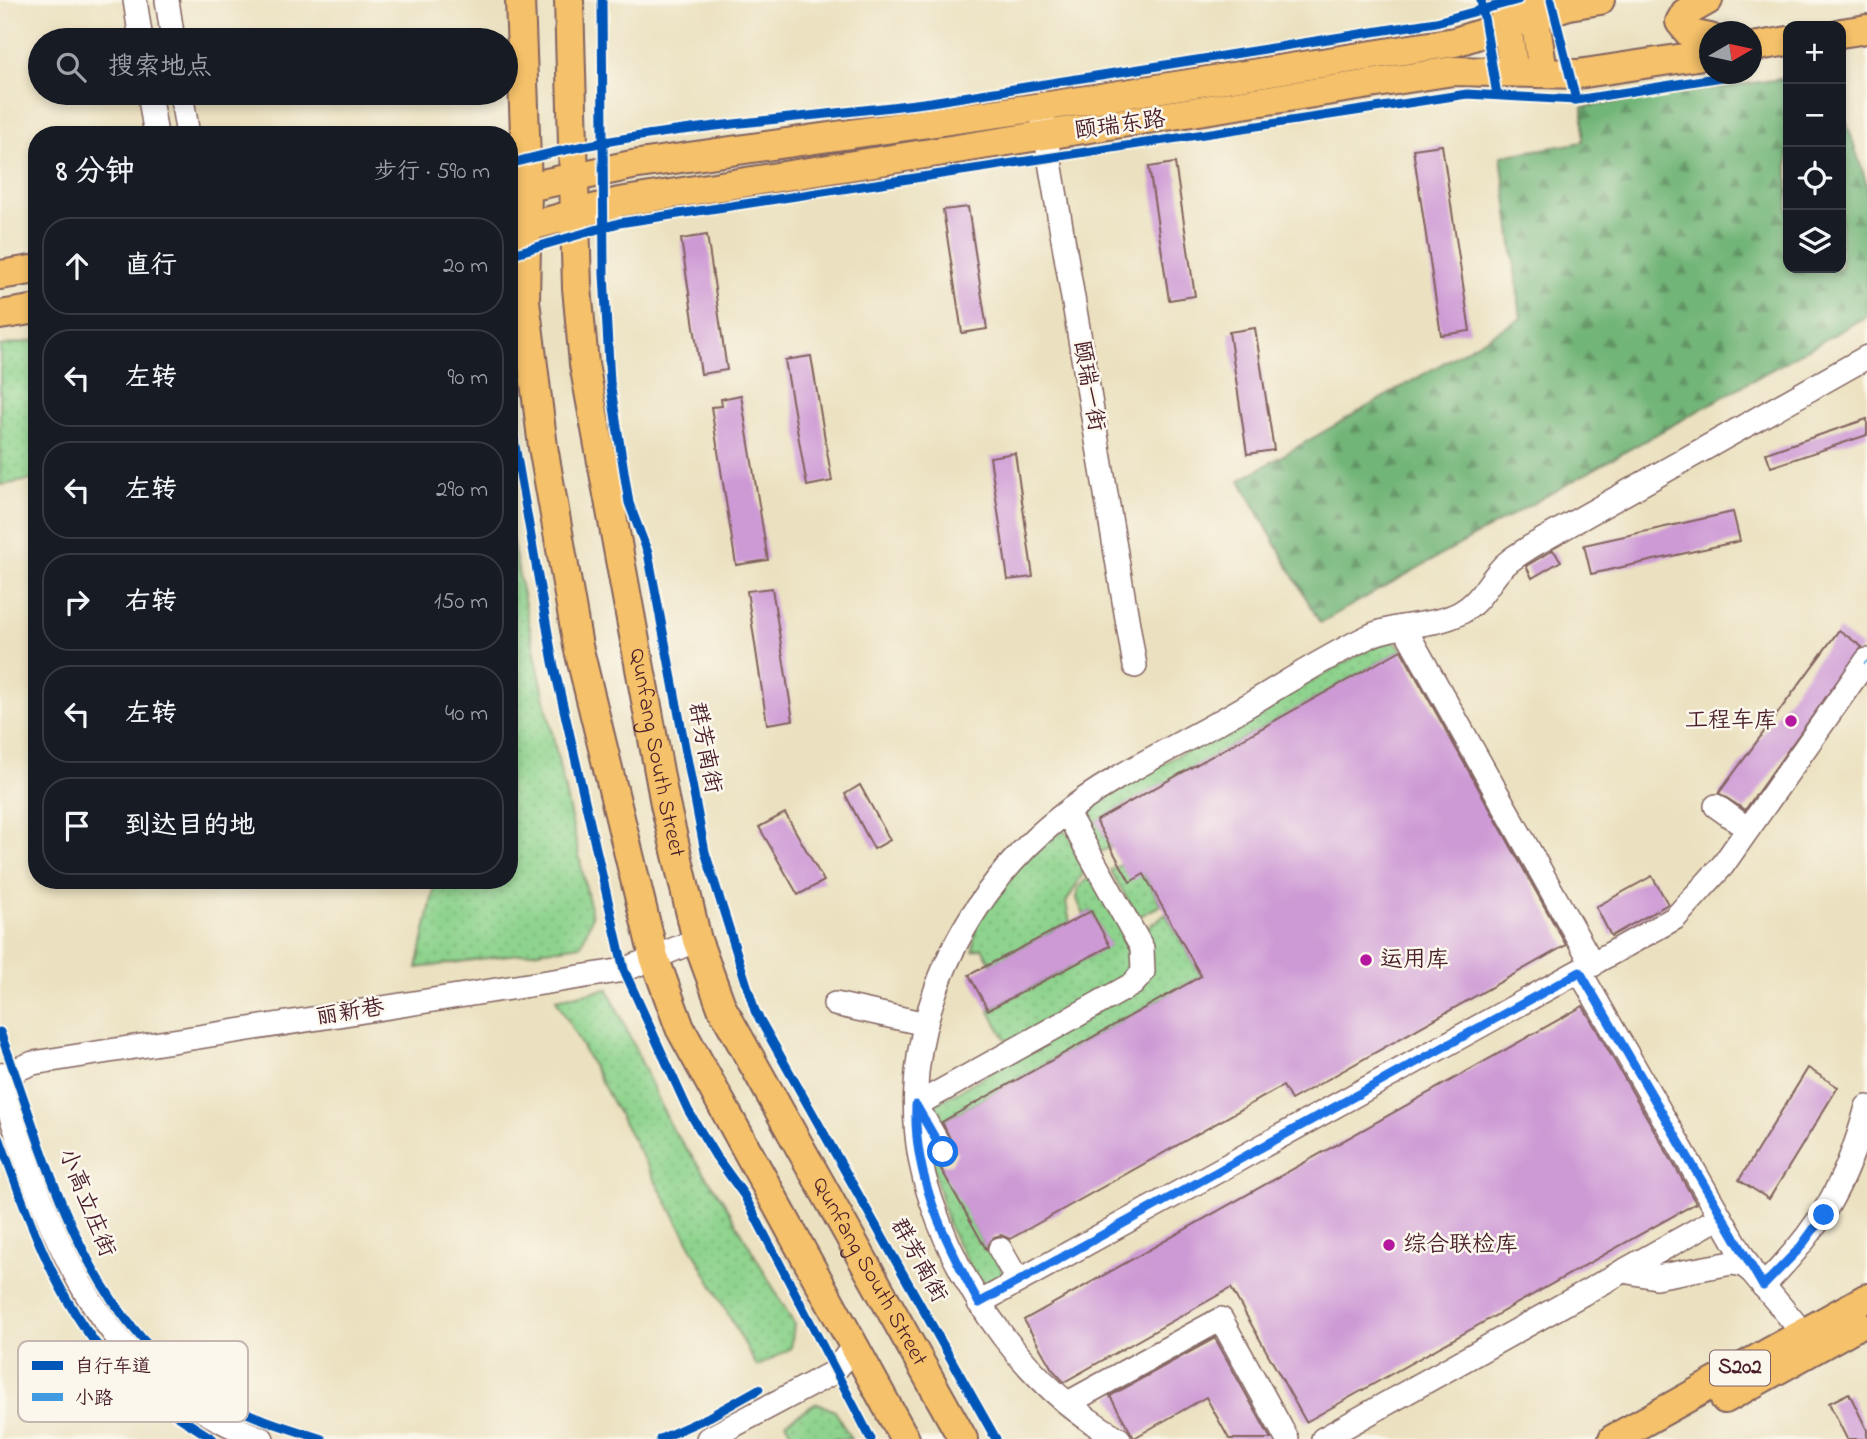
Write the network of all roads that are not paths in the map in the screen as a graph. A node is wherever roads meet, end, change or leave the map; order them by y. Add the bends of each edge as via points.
1 (135, 0) edge
2 (167, 0) edge
3 (520, 0) edge
4 (569, 0) edge
5 (1601, 0) edge
6 (1708, 0) edge
7 (1533, 8) edge
8 (1505, 13) edge
9 (139, 28) edge
10 (171, 28) edge
11 (1867, 29) edge
12 (1846, 32) edge
13 (1699, 36) edge
14 (1762, 41) edge
15 (1783, 42) edge
16 (1783, 42) edge
17 (1762, 45) edge
18 (1699, 56) edge
19 (1514, 72) junction
20 (1543, 72) junction
21 (151, 105) edge
22 (183, 105) edge
23 (1043, 120) junction
24 (154, 126) edge
25 (186, 126) edge
26 (575, 176) junction
27 (518, 189) edge
28 (575, 214) junction
29 (518, 230) edge
30 (518, 239) edge
31 (28, 270) edge
32 (0, 275) edge
33 (28, 310) edge
34 (0, 315) edge
35 (1867, 357) edge
36 (1404, 627) junction
37 (1867, 660) edge
38 (1135, 666) dead end
39 (1716, 806) dead end
40 (1067, 813) junction
41 (1748, 829) junction
42 (697, 940) junction
43 (654, 957) junction
44 (1586, 968) junction
45 (835, 1004) dead end
46 (926, 1024) junction
47 (0, 1076) edge
48 (0, 1084) edge
49 (916, 1105) junction
50 (1867, 1107) edge
51 (943, 1152) dead end
52 (1720, 1217) junction
53 (1000, 1249) dead end
54 (1623, 1271) dead end
55 (1757, 1279) junction
56 (1018, 1281) junction
57 (1867, 1298) edge
58 (979, 1303) junction
59 (1867, 1320) edge
60 (1803, 1333) junction
61 (121, 1341) edge
62 (854, 1346) junction
63 (1068, 1404) junction
64 (228, 1422) edge
65 (1327, 1438) edge
66 (262, 1439) edge
67 (708, 1439) edge
68 (905, 1439) edge
69 (963, 1439) edge
70 (1119, 1439) edge
71 (1287, 1439) edge
72 (1613, 1439) edge
73 (1652, 1439) edge

1 - 9 street
2 - 10 street
3 - 27 main road
4 - 26 main road, Qunfang South Street
5 - 7 main road, 颐瑞东路
6 - 13 main road via 1685,13 1680,22 1690,34
7 - 8 main road, 颐瑞东路
7 - 20 main road
8 - 19 main road
8 - 23 main road, 颐瑞东路 via 1455,42
11 - 12 main road
14 - 15 main road
16 - 17 main road
18 - 20 main road, 颐瑞东路 via 1578,74
19 - 20 main road, 颐瑞东路
19 - 23 main road, 颐瑞东路 via 1453,71
21 - 24 street
22 - 25 street
23 - 26 main road, 颐瑞东路 via 632,165
23 - 28 main road, 颐瑞东路
23 - 38 street, 颐瑞一街
26 - 27 main road, 颐瑞东路
26 - 28 main road, Qunfang South Street
28 - 29 main road, 颐瑞东路
28 - 42 main road, Qunfang South Street via 584,364 665,804
30 - 43 main road via 543,447 576,633
31 - 32 main road
33 - 34 main road
35 - 36 street via 1530,547 1502,567 1463,612
36 - 40 street via 1363,640 1106,786
36 - 44 street
37 - 41 street
39 - 41 street
40 - 46 street via 1017,856 981,900 951,950
40 - 49 street via 1142,948 1141,975 1133,984
41 - 44 street via 1685,910
42 - 43 street, 丽新巷
42 - 69 main road, Qunfang South Street via 722,1008
43 - 47 street, 丽新巷 via 612,973 33,1063
43 - 62 main road via 680,1028
44 - 52 street
44 - 56 street
45 - 46 street
46 - 49 street via 918,1060
48 - 61 street, 小高立庄街 via 67,1264
49 - 51 street
49 - 58 street via 924,1181 945,1242
50 - 55 street via 1828,1208 1799,1249
52 - 55 street
52 - 65 street
53 - 56 street
54 - 55 street via 1656,1277 1732,1263 1743,1265
55 - 60 street
56 - 58 street
57 - 60 main road, S202
58 - 63 street via 1020,1356
59 - 73 main road, S202
60 - 72 main road, S202
62 - 67 street via 834,1372
62 - 68 main road
63 - 70 street
63 - 71 street via 1222,1319
64 - 66 street, 小高立庄街

